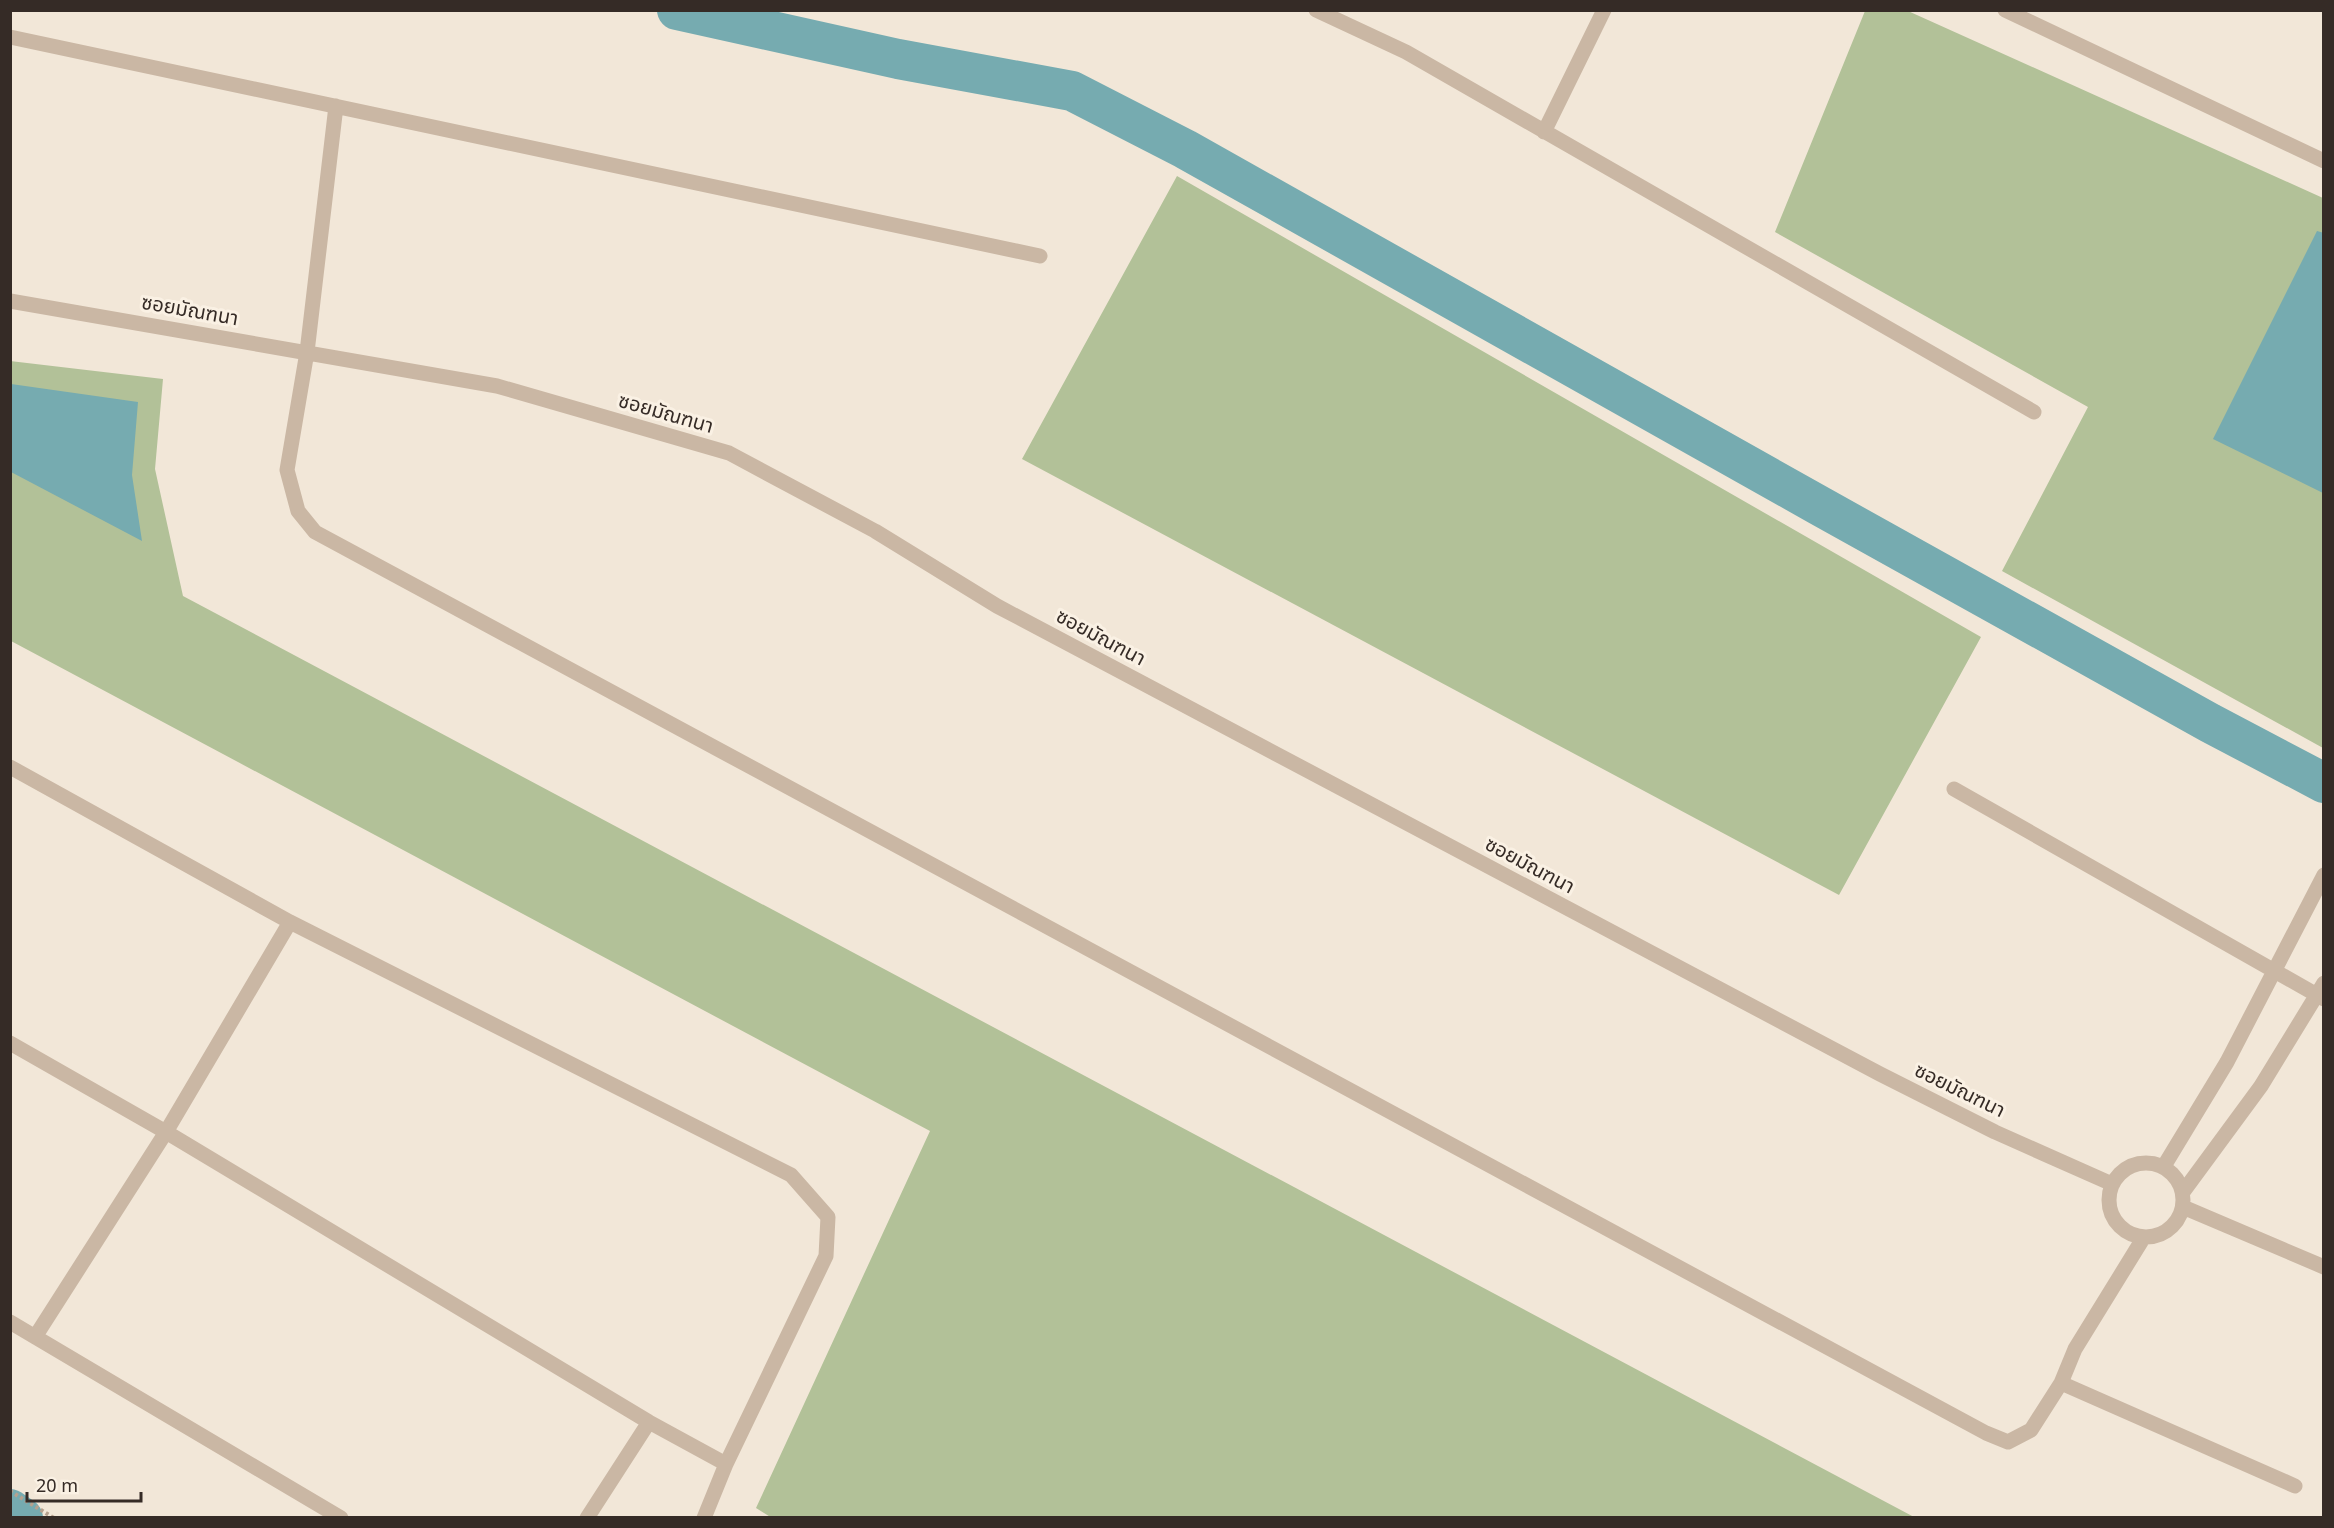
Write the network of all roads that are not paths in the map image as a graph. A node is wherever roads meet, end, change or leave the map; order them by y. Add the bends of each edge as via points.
1 (1316, 10) edge
2 (1604, 10) edge
3 (2005, 10) edge
4 (10, 37) edge
5 (336, 106) junction
6 (1544, 132) junction
7 (2324, 161) edge
8 (1040, 256) dead end
9 (10, 301) edge
10 (307, 352) junction
11 (2034, 411) dead end
12 (10, 767) edge
13 (1954, 789) dead end
14 (2324, 875) edge
15 (290, 921) junction
16 (2276, 971) junction
17 (2321, 992) edge
18 (10, 1043) edge
19 (166, 1132) junction
20 (2164, 1166) junction
21 (2112, 1184) junction
22 (2183, 1199) junction
23 (2144, 1237) junction
24 (2324, 1267) edge
25 (10, 1322) edge
26 (35, 1336) junction
27 (2061, 1383) junction
28 (649, 1422) junction
29 (726, 1464) junction
30 (2295, 1486) dead end
31 (341, 1518) edge
32 (587, 1518) edge
33 (704, 1518) edge

1 - 6 street via 1406,52
2 - 6 street
3 - 7 street
4 - 5 street
5 - 8 street
5 - 10 street
6 - 11 street
9 - 10 street, ซอยมัณฑนา
10 - 21 street, ซอยมัณฑนา via 497,386 729,453 875,531 997,606 1870,1069 1995,1132
10 - 27 street via 287,470 298,511 315,532 1986,1433 2008,1442 2031,1430
12 - 15 street
13 - 16 street
14 - 16 street
15 - 19 street
15 - 29 street via 791,1175 828,1217 826,1256
16 - 17 street
16 - 20 street
17 - 22 street
18 - 19 street
19 - 26 street
19 - 28 street
20 - 21 street via 2130,1166
20 - 22 street via 2180,1182
21 - 23 street via 2110,1208 2115,1219 2122,1228
22 - 23 street via 2173,1226
22 - 24 street
23 - 27 street via 2075,1349
25 - 26 street
26 - 31 street
27 - 30 street
28 - 29 street
28 - 32 street
29 - 33 street

